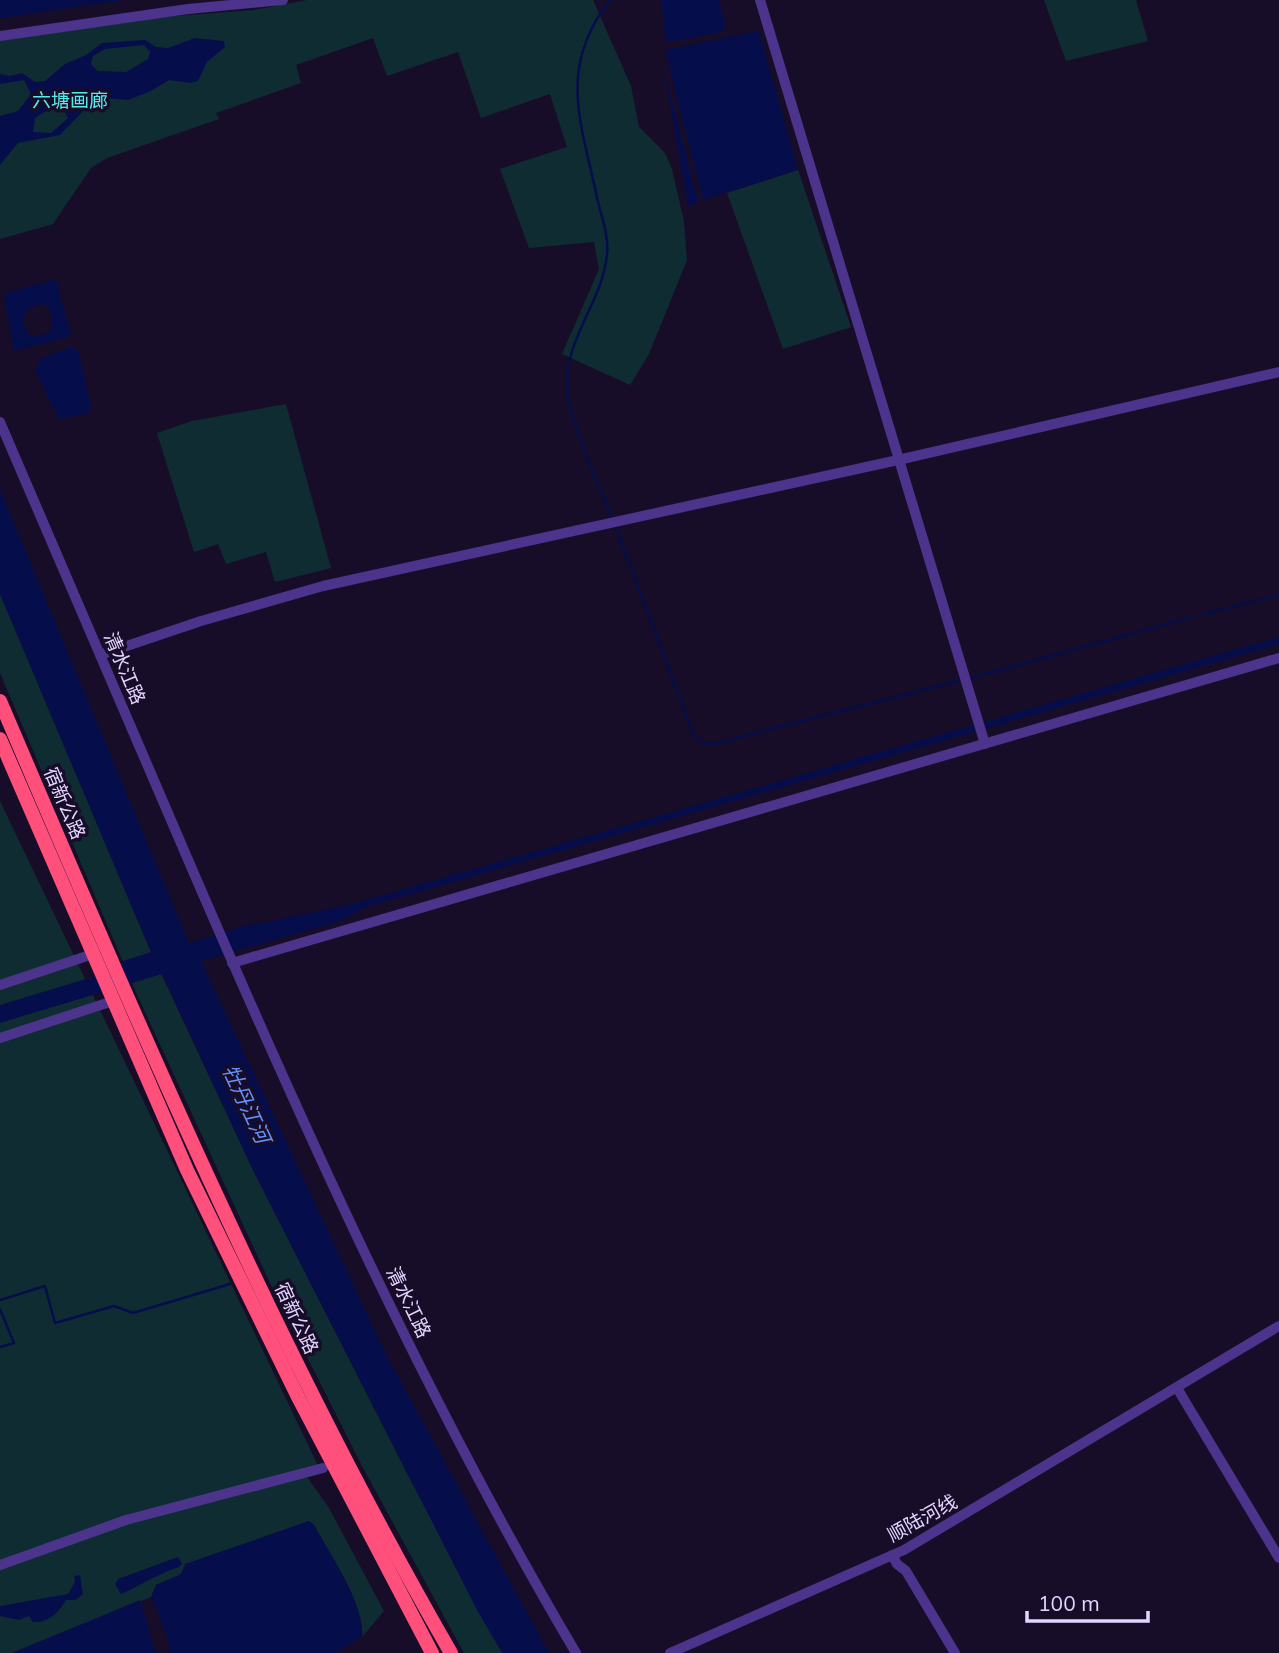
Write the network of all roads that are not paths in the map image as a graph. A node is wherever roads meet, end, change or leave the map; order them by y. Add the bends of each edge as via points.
1 (283, 0) edge
2 (760, 0) edge
3 (0, 36) edge
4 (1279, 372) edge
5 (0, 422) edge
6 (898, 460) junction
7 (100, 655) junction
8 (1279, 658) edge
9 (0, 701) edge
10 (0, 739) edge
11 (984, 741) junction
12 (100, 959) junction
13 (231, 960) junction
14 (0, 985) edge
15 (116, 996) junction
16 (0, 1038) edge
17 (1279, 1326) edge
18 (1177, 1388) junction
19 (323, 1468) dead end
20 (892, 1555) junction
21 (1279, 1558) edge
22 (0, 1565) edge
23 (432, 1653) edge
24 (451, 1653) edge
25 (576, 1653) edge
26 (670, 1653) edge
27 (955, 1653) edge

1 - 3 street
2 - 6 street
4 - 6 street
5 - 7 street, 清水江路
6 - 7 street via 323,586
6 - 11 street
7 - 13 street, 清水江路
8 - 11 street
9 - 12 highway, 宿新公路
10 - 12 highway, 宿新公路
11 - 13 street
12 - 14 street
12 - 15 highway
13 - 25 street, 清水江路 via 394,1312 505,1529
15 - 16 street
15 - 23 highway, 宿新公路 via 187,1170
15 - 24 highway, 宿新公路 via 297,1363
17 - 18 street, 顺陆河线
18 - 20 street, 顺陆河线
18 - 21 street
19 - 22 street via 126,1520
20 - 26 street, 顺陆河线
20 - 27 street

